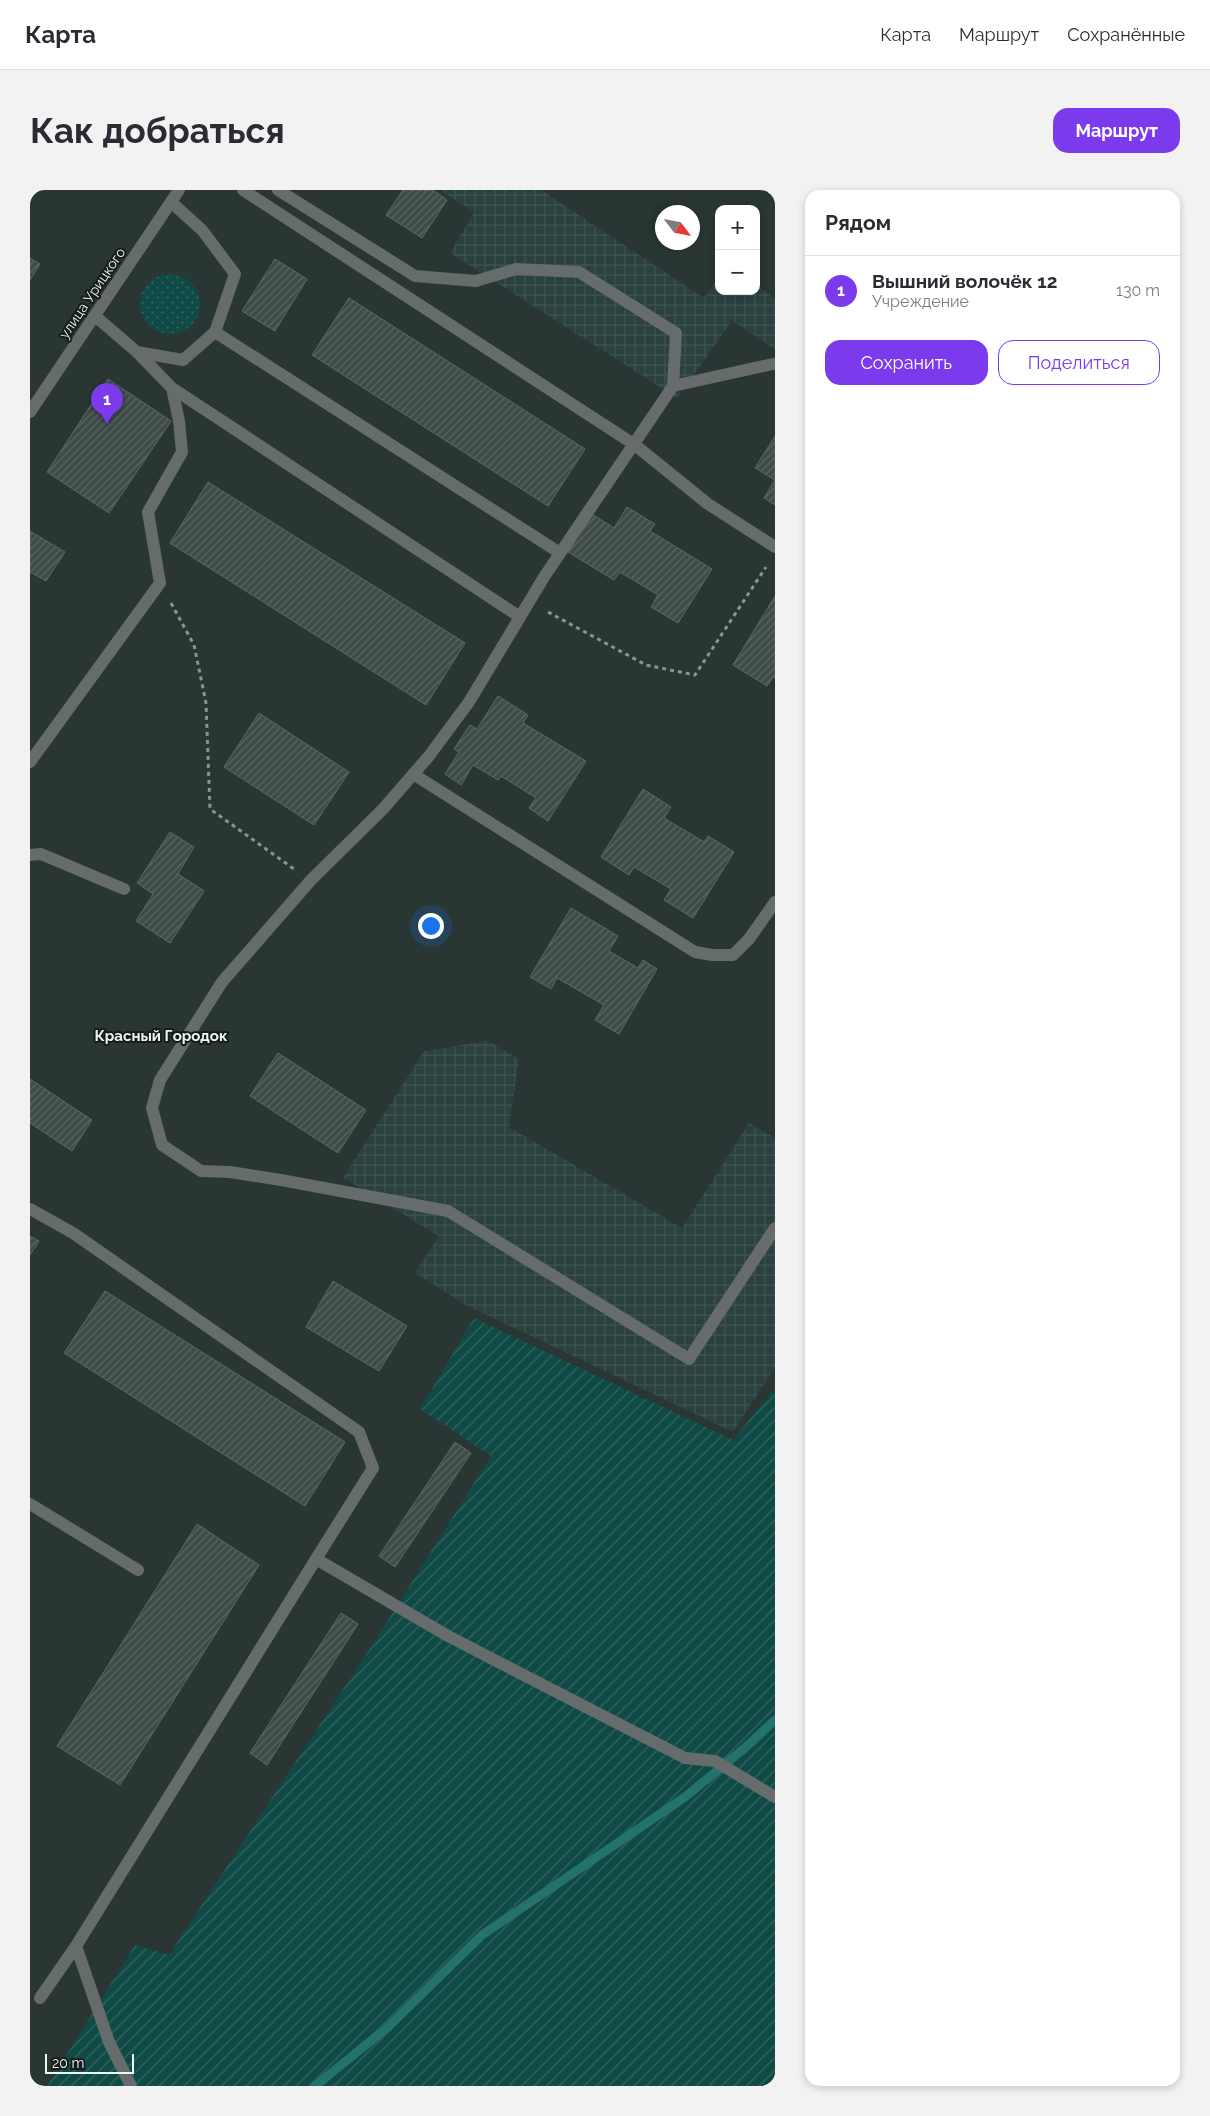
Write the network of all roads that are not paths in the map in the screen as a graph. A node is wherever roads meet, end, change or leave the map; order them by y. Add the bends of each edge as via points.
1 (179, 190) edge
2 (243, 190) edge
3 (278, 190) edge
4 (171, 202) junction
5 (95, 316) junction
6 (215, 332) junction
7 (137, 352) junction
8 (773, 364) dead end
9 (673, 386) junction
10 (172, 388) junction
11 (30, 412) edge
12 (634, 445) junction
13 (775, 547) edge
14 (560, 553) junction
15 (520, 617) junction
16 (30, 762) edge
17 (413, 774) junction
18 (30, 855) edge
19 (124, 889) dead end
20 (775, 902) edge
21 (30, 1209) edge
22 (775, 1228) edge
23 (30, 1504) edge
24 (316, 1559) junction
25 (138, 1570) dead end
26 (775, 1797) edge
27 (76, 1946) junction
28 (40, 1998) dead end
29 (131, 2086) edge

1 - 4 street, улица Урицкого
2 - 12 street
3 - 9 street via 415,276 476,281 516,269 579,272 676,333
4 - 5 street, улица Урицкого
4 - 6 street via 202,230 235,274
5 - 7 street
5 - 11 street, улица Урицкого
6 - 7 street via 183,360
6 - 14 street
7 - 10 street
8 - 9 street
9 - 12 street
10 - 15 street
10 - 16 street via 182,452 148,512 160,583
12 - 13 street via 708,504
12 - 14 street
14 - 15 street
15 - 17 street via 469,702
17 - 20 street via 695,952 733,955 749,939
17 - 22 street via 383,809 311,880 222,982 160,1080 152,1108 162,1145 201,1170 281,1180 448,1211 689,1359
18 - 19 street via 41,854
21 - 24 street via 73,1233 359,1432 373,1468
23 - 25 street
24 - 26 street via 448,1636 685,1758 715,1761
24 - 27 street
27 - 28 street
27 - 29 street via 109,2042

